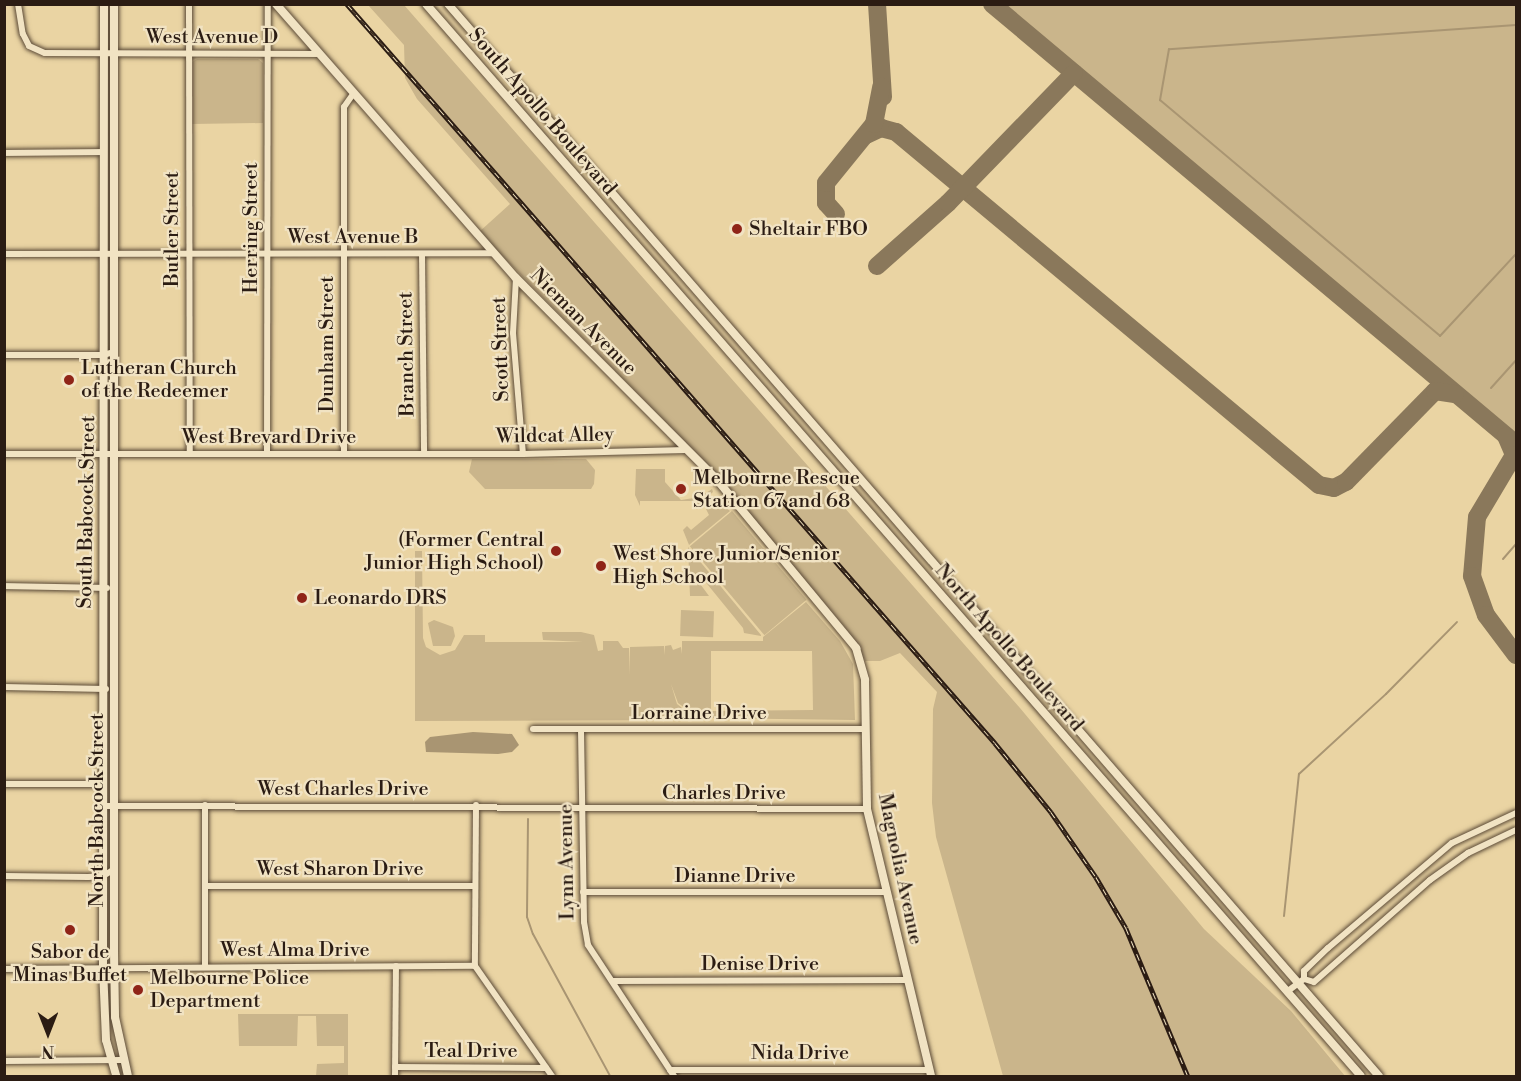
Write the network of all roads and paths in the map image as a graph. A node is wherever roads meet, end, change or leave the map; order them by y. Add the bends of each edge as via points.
1 (18, 4) edge
2 (104, 4) edge
3 (114, 4) edge
4 (189, 4) edge
5 (268, 4) edge
6 (276, 4) edge
7 (426, 4) edge
8 (448, 4) edge
9 (104, 53) junction
10 (114, 53) junction
11 (188, 54) junction
12 (266, 54) junction
13 (319, 54) junction
14 (353, 94) junction
15 (104, 152) junction
16 (4, 153) edge
17 (633, 241) joint
18 (654, 242) joint
19 (105, 253) junction
20 (115, 253) junction
21 (189, 253) junction
22 (268, 253) junction
23 (4, 254) edge
24 (343, 254) junction
25 (422, 254) junction
26 (493, 254) junction
27 (516, 278) junction
28 (114, 352) junction
29 (4, 355) edge
30 (103, 356) junction
31 (686, 450) junction
32 (267, 452) junction
33 (104, 453) junction
34 (115, 453) junction
35 (190, 453) junction
36 (344, 453) junction
37 (4, 454) edge
38 (424, 454) junction
39 (523, 454) junction
40 (116, 542) joint
41 (4, 586) edge
42 (103, 588) junction
43 (113, 589) junction
44 (862, 664) joint
45 (4, 687) edge
46 (103, 688) junction
47 (113, 689) junction
48 (533, 729) dead end
49 (865, 729) junction
50 (581, 730) junction
51 (4, 784) edge
52 (103, 784) junction
53 (205, 805) junction
54 (476, 805) junction
55 (103, 806) junction
56 (114, 806) junction
57 (867, 809) junction
58 (582, 810) junction
59 (1516, 813) edge
60 (1516, 830) edge
61 (113, 870) junction
62 (4, 876) edge
63 (104, 876) junction
64 (206, 886) junction
65 (474, 886) junction
66 (583, 892) junction
67 (886, 892) junction
68 (104, 911) joint
69 (1362, 918) junction
70 (1373, 930) junction
71 (396, 966) junction
72 (475, 966) junction
73 (206, 967) junction
74 (103, 968) junction
75 (114, 968) junction
76 (4, 969) edge
77 (1304, 979) junction
78 (907, 980) junction
79 (613, 981) junction
80 (1296, 984) junction
81 (1287, 992) junction
82 (122, 1060) junction
83 (4, 1061) edge
84 (111, 1062) junction
85 (395, 1067) junction
86 (546, 1068) junction
87 (670, 1070) junction
88 (930, 1073) edge
89 (116, 1077) edge
90 (128, 1077) edge
91 (395, 1077) edge
92 (552, 1077) edge
93 (674, 1077) edge
94 (1361, 1077) edge
95 (1379, 1077) edge

1 - 9 street, West Avenue D via 22,34 29,46 45,53
2 - 9 main road, South Babcock Street
3 - 10 main road, South Babcock Street
4 - 11 street, Butler Street
5 - 12 street, Herring Street
6 - 13 street, Nieman Avenue
7 - 17 street, South Apollo Boulevard
8 - 18 street, South Apollo Boulevard
9 - 10 street, West Avenue D
9 - 15 main road, South Babcock Street
10 - 11 street, West Avenue D
10 - 20 main road, South Babcock Street
11 - 12 street, West Avenue D
11 - 21 street, Butler Street
12 - 13 street, West Avenue D
12 - 22 street, Herring Street
13 - 14 street, Nieman Avenue
14 - 24 street, Dunham Street via 345,107
14 - 26 street, Nieman Avenue
15 - 16 street
15 - 19 main road, South Babcock Street
17 - 81 street, North Apollo Boulevard
18 - 80 street, North Apollo Boulevard
19 - 20 street, West Avenue B
19 - 23 street, West Avenue B
19 - 30 main road, South Babcock Street
20 - 21 street, West Avenue B
20 - 28 main road, South Babcock Street
21 - 22 street, West Avenue B
21 - 35 street, Butler Street
22 - 24 street, West Avenue B
22 - 32 street, Herring Street
24 - 25 street, West Avenue B
24 - 36 street, Dunham Street
25 - 26 street, West Avenue B
25 - 38 street, Branch Street
26 - 27 street, Nieman Avenue
27 - 31 street, Nieman Avenue
27 - 39 street, Scott Street via 513,333
28 - 30 street
28 - 34 main road, South Babcock Street
29 - 30 street
30 - 33 main road, South Babcock Street
31 - 39 street, Wildcat Alley
31 - 44 street, Nieman Avenue via 718,481 845,633
32 - 35 street, West Brevard Drive
32 - 36 street, West Brevard Drive
33 - 34 street, West Brevard Drive
33 - 37 street, West Brevard Drive
33 - 42 main road, South Babcock Street
34 - 35 street, West Brevard Drive
34 - 40 main road, South Babcock Street
36 - 38 street, West Brevard Drive
38 - 39 street, Wildcat Alley
40 - 43 main road, North Babcock Street
41 - 42 street
42 - 43 street
42 - 46 main road, South Babcock Street
43 - 47 main road, North Babcock Street
44 - 49 street, Magnolia Avenue
45 - 46 street
46 - 47 street
46 - 52 main road, South Babcock Street
47 - 56 main road, North Babcock Street
48 - 50 street, Lorraine Drive
49 - 50 street, Lorraine Drive
49 - 57 street, Magnolia Avenue
50 - 58 street, Lynn Avenue
51 - 52 street
52 - 55 main road, South Babcock Street
53 - 54 street, West Charles Drive
53 - 56 street, West Charles Drive
53 - 64 street
54 - 58 street, West Charles Drive
54 - 65 street
55 - 56 street, West Charles Drive
55 - 63 main road, South Babcock Street
56 - 61 main road, North Babcock Street
57 - 58 street, Charles Drive
57 - 67 street, Magnolia Avenue
58 - 66 street, Lynn Avenue
59 - 69 street via 1452,843
60 - 70 street via 1468,853
61 - 63 street
61 - 75 main road, North Babcock Street
62 - 63 street
63 - 68 main road, South Babcock Street
64 - 65 street, West Sharon Drive
64 - 73 street
65 - 72 street
66 - 67 street, Dianne Drive
66 - 79 street, Lynn Avenue via 588,945
67 - 78 street, Magnolia Avenue
68 - 74 main road, North Babcock Street
69 - 70 street
69 - 77 street via 1304,970
70 - 77 street via 1314,982
71 - 72 street, West Alma Drive
71 - 73 street, West Alma Drive
71 - 85 street
72 - 86 street
73 - 75 street, West Alma Drive
74 - 75 street, West Alma Drive
74 - 76 street, West Alma Drive
74 - 84 main road, North Babcock Street via 104,1023
75 - 82 main road, North Babcock Street via 115,1017
77 - 80 street
78 - 79 street, Denise Drive
78 - 88 street, Magnolia Avenue
79 - 87 street, Lynn Avenue
80 - 81 street
80 - 95 street, North Apollo Boulevard
81 - 94 street, North Apollo Boulevard
82 - 84 street
82 - 90 main road, North Babcock Street
83 - 84 street
84 - 89 main road, North Babcock Street
85 - 86 street, Teal Drive
85 - 91 street
86 - 92 street
87 - 88 street, Nida Drive
87 - 93 street, Lynn Avenue

